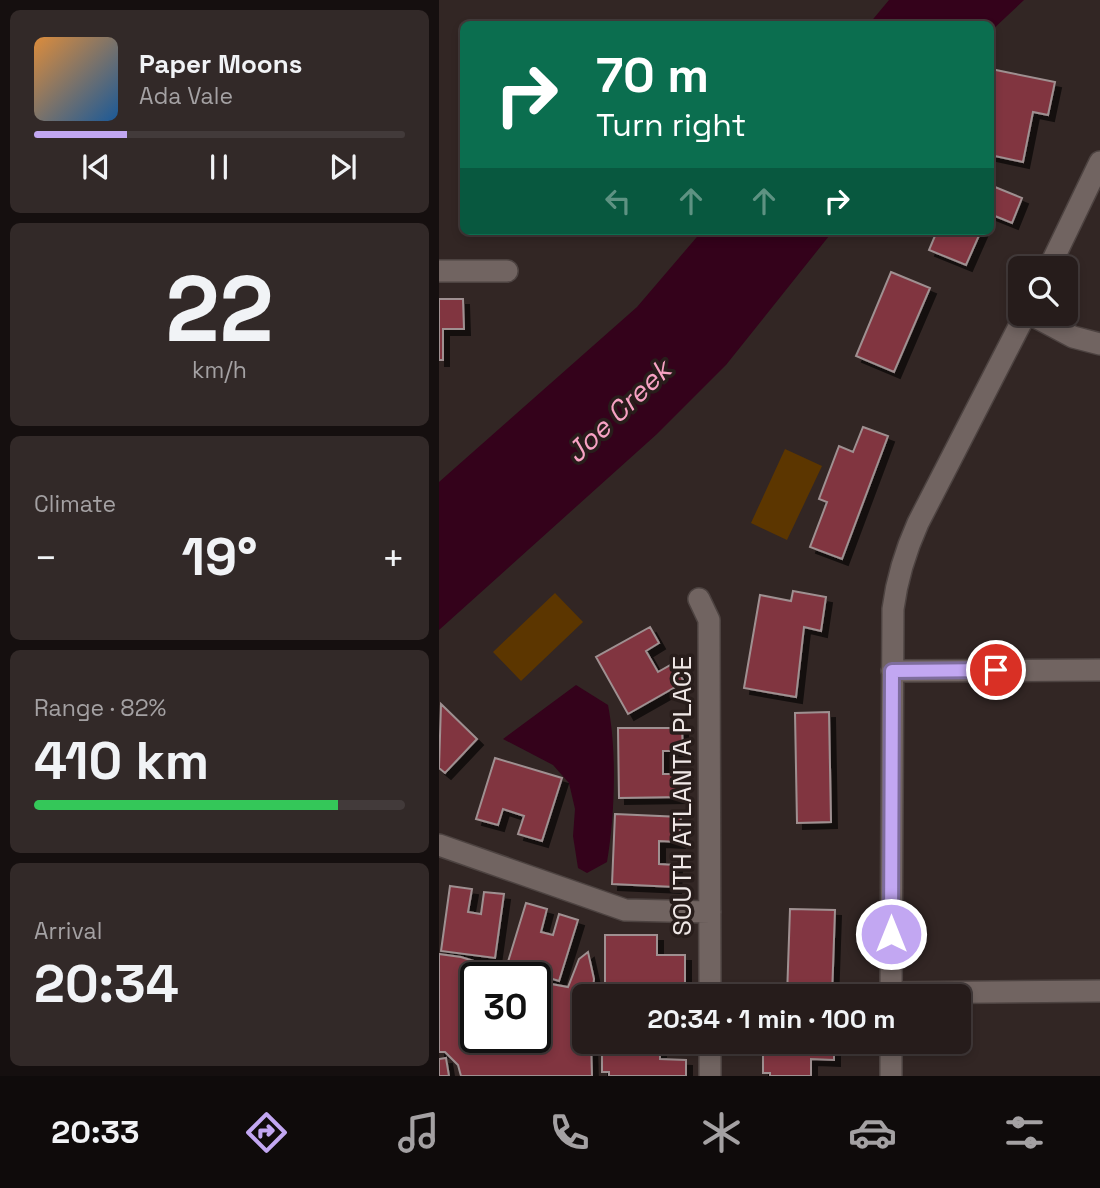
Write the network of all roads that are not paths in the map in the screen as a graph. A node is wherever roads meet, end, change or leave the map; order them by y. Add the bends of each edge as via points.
1 (1100, 162) edge
2 (1055, 256) edge
3 (439, 271) edge
4 (507, 271) dead end
5 (1020, 326) edge
6 (1052, 326) edge
7 (1100, 344) edge
8 (699, 598) dead end
9 (1100, 670) edge
10 (892, 671) junction
11 (439, 845) edge
12 (710, 912) junction
13 (710, 984) edge
14 (891, 984) edge
15 (1100, 991) edge
16 (971, 993) edge
17 (710, 1054) edge
18 (891, 1054) edge
19 (710, 1076) edge
20 (891, 1076) edge

1 - 2 street
3 - 4 street
5 - 10 street via 904,555 893,609
6 - 7 street
8 - 12 street, SOUTH ATLANTA PLACE via 710,620
9 - 10 street
10 - 14 street
11 - 12 street via 625,910
12 - 13 street, SOUTH ATLANTA PLACE
15 - 16 street
17 - 19 street
18 - 20 street

